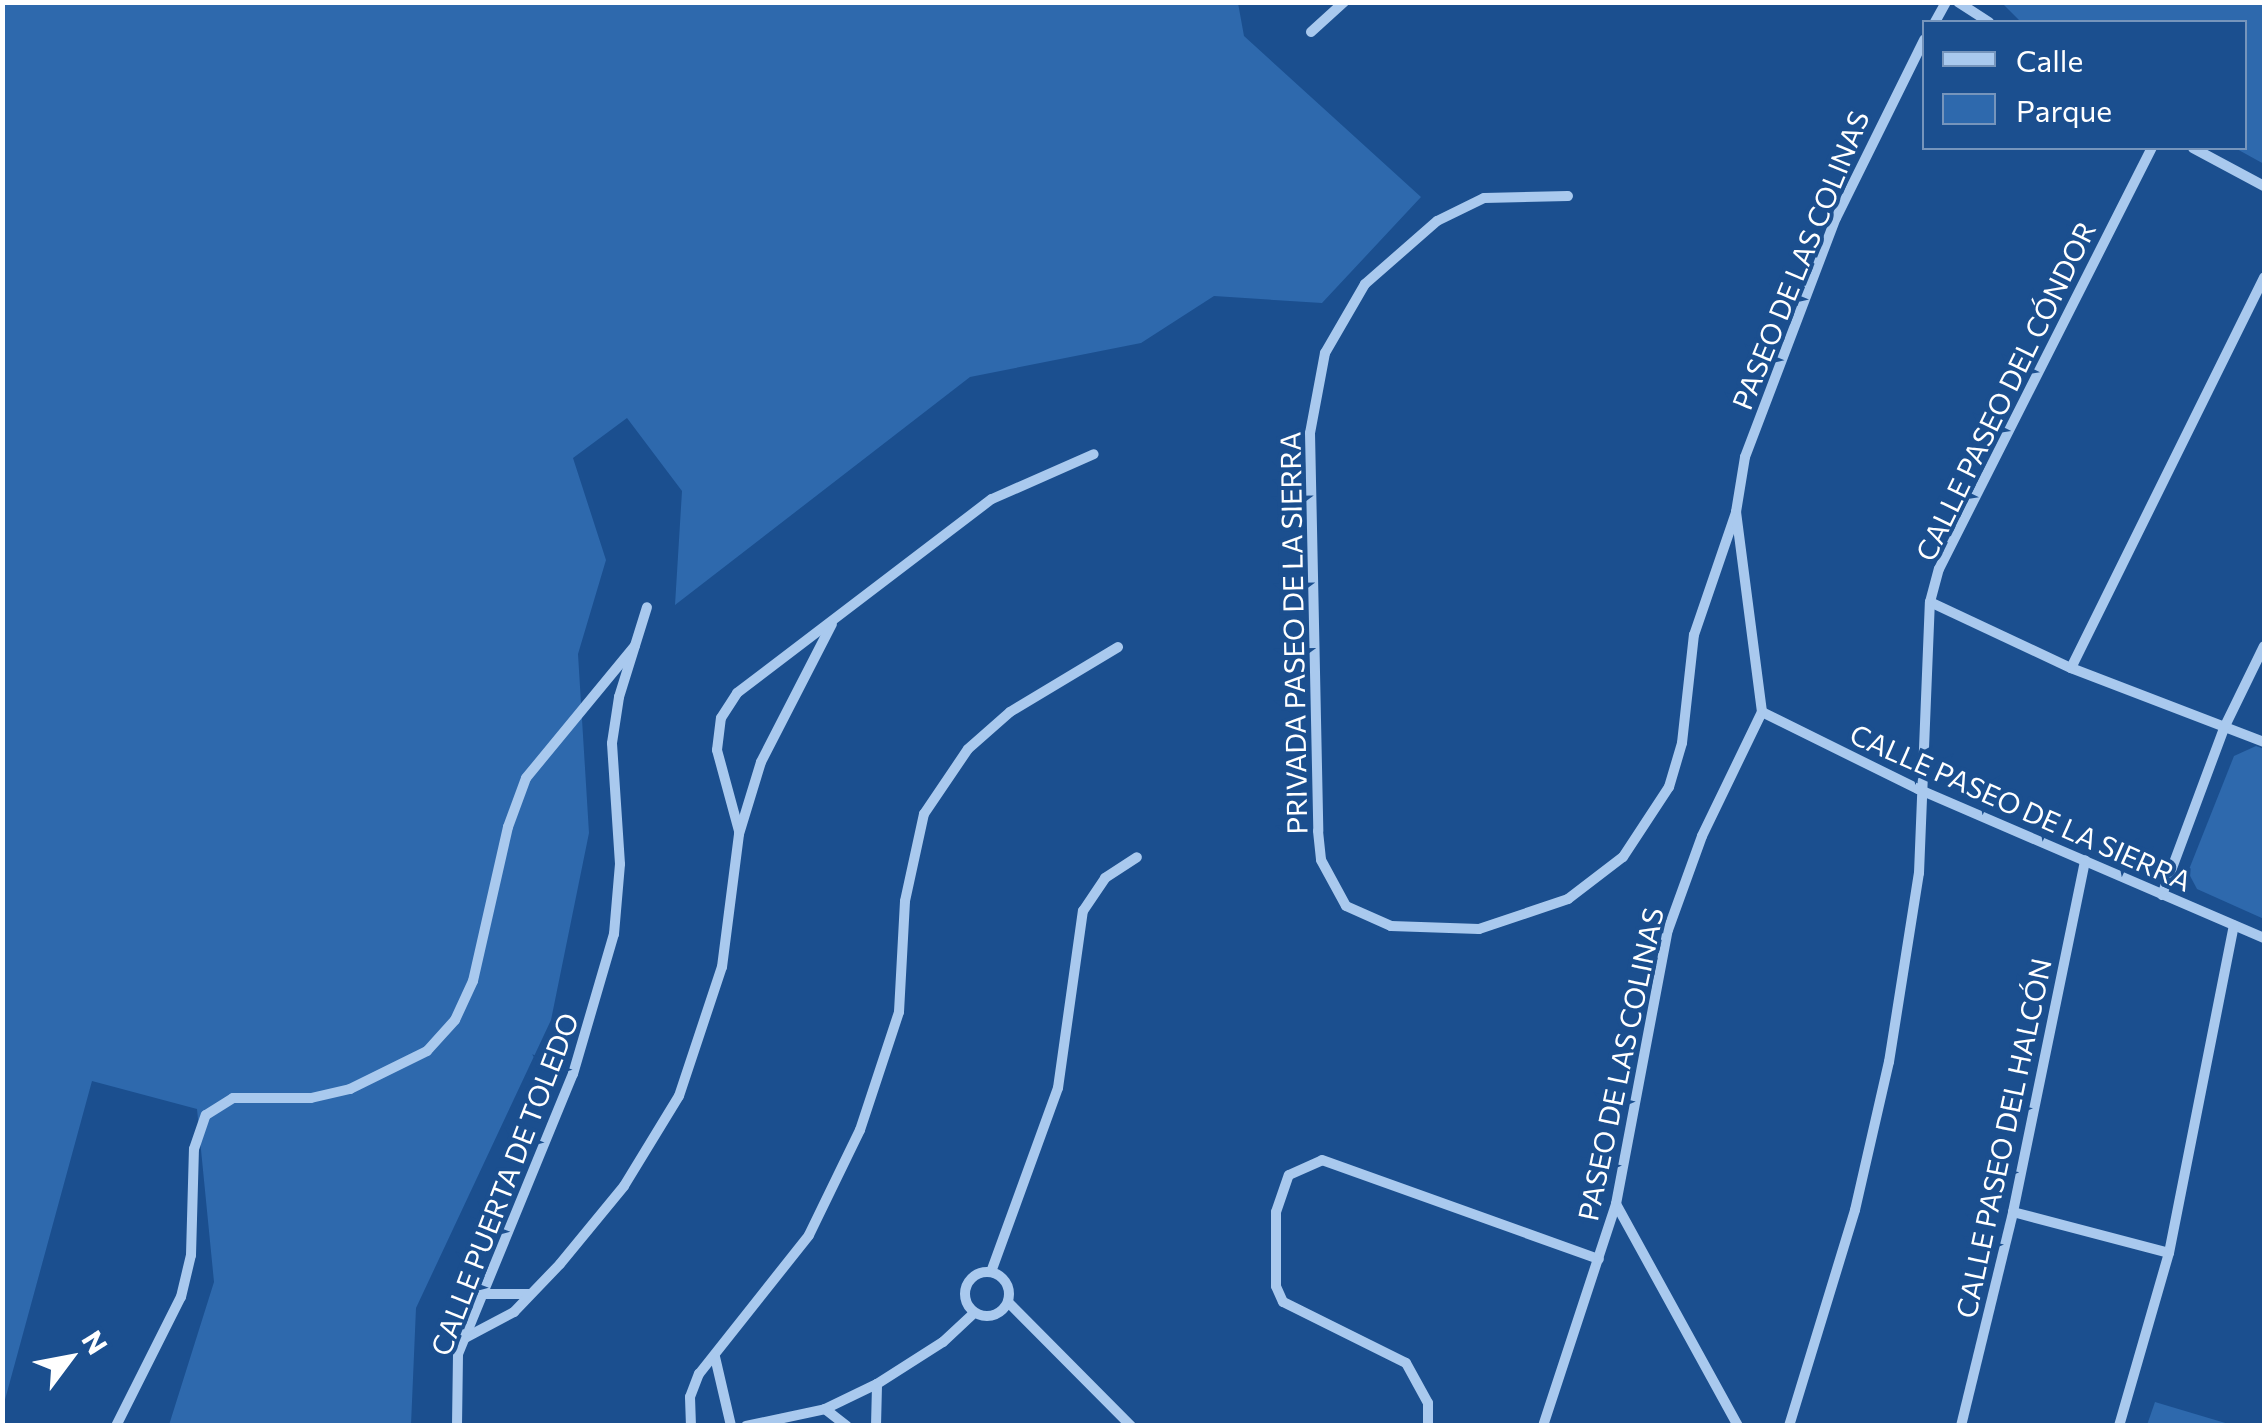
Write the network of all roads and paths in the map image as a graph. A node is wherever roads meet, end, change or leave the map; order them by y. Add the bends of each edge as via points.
1 (1344, 2) edge
2 (1958, 2) edge
3 (1987, 20) edge
4 (1311, 32) dead end
5 (1922, 44) edge
6 (2151, 150) edge
7 (2197, 150) edge
8 (2264, 186) edge
9 (1568, 196) dead end
10 (2264, 276) edge
11 (1094, 454) dead end
12 (1736, 512) junction
13 (1930, 602) junction
14 (648, 607) dead end
15 (832, 624) junction
16 (635, 646) junction
17 (2264, 646) edge
18 (1118, 647) dead end
19 (2072, 668) junction
20 (1762, 712) junction
21 (2224, 728) junction
22 (2264, 742) edge
23 (1918, 788) junction
24 (740, 834) junction
25 (1138, 857) dead end
26 (2085, 860) junction
27 (2162, 895) junction
28 (2234, 924) junction
29 (2264, 938) edge
30 (1616, 1204) junction
31 (2013, 1212) junction
32 (2169, 1254) junction
33 (1600, 1260) junction
34 (991, 1272) junction
35 (480, 1294) junction
36 (530, 1294) junction
37 (1008, 1302) junction
38 (974, 1313) junction
39 (463, 1339) junction
40 (715, 1357) junction
41 (877, 1384) junction
42 (826, 1409) junction
43 (116, 1426) edge
44 (457, 1426) edge
45 (691, 1426) edge
46 (732, 1426) edge
47 (746, 1426) edge
48 (847, 1426) edge
49 (876, 1426) edge
50 (1131, 1426) edge
51 (1428, 1426) edge
52 (1543, 1426) edge
53 (1738, 1426) edge
54 (1789, 1426) edge
55 (1961, 1426) edge
56 (2119, 1426) edge

1 - 4 street
2 - 3 street
5 - 12 street, PASEO DE LAS COLINAS via 1836,218 1745,457
6 - 13 street, CALLE PASEO DEL CÓNDOR via 1960,523
7 - 8 street
9 - 12 street, PRIVADA PASEO DE LA SIERRA via 1484,198 1437,220 1366,284 1325,354 1310,433 1318,831 1322,860 1346,906 1391,926 1479,930 1568,899 1622,858 1669,787 1682,743 1694,636
10 - 19 street
11 - 15 street via 992,500
12 - 20 street, PASEO DE LAS COLINAS
13 - 19 street
13 - 23 street, CALLE PASEO DEL CÓNDOR
14 - 16 street, CALLE PUERTA DE TOLEDO
15 - 24 street via 772,731
15 - 24 street via 749,682 721,718 722,780
16 - 35 street, CALLE PUERTA DE TOLEDO via 612,743 620,864 614,934 573,1074
16 - 43 street via 526,778 503,844 473,981 455,1020 426,1050 350,1089 218,1104 197,1130 191,1255 181,1297
17 - 21 street
18 - 40 street via 1010,712 968,749 924,814 905,901 899,1012 860,1130 809,1235
19 - 21 street
20 - 23 street, CALLE PASEO DE LA SIERRA
20 - 30 street, PASEO DE LAS COLINAS via 1702,836 1668,930
21 - 22 street
21 - 27 street
23 - 26 street, CALLE PASEO DE LA SIERRA
23 - 54 street, CALLE PASEO DEL CÓNDOR via 1918,872 1889,1062 1855,1210
24 - 36 street via 722,967 678,1096 624,1186
25 - 34 street via 1105,878 1083,911 1058,1088
26 - 27 street, CALLE PASEO DE LA SIERRA
26 - 31 street, CALLE PASEO DEL HALCÓN
27 - 28 street, CALLE PASEO DE LA SIERRA
28 - 29 street, CALLE PASEO DE LA SIERRA
28 - 32 street
30 - 33 street, PASEO DE LAS COLINAS
30 - 53 street
31 - 32 street
31 - 55 street, CALLE PASEO DEL HALCÓN
32 - 56 street
33 - 51 street via 1322,1160 1306,1163 1281,1189 1276,1286 1296,1314 1406,1364 1428,1403
33 - 52 street, PASEO DE LAS COLINAS
34 - 37 street via 1004,1280
34 - 38 street via 976,1274 966,1286 965,1301
35 - 36 street
35 - 39 street, CALLE PUERTA DE TOLEDO
36 - 39 street via 495,1325
37 - 38 street via 996,1314
37 - 50 street
38 - 41 street via 943,1342
39 - 44 street, CALLE PUERTA DE TOLEDO via 454,1392
40 - 45 street via 693,1385
40 - 46 street
41 - 42 street
41 - 49 street
42 - 47 street
42 - 48 street

